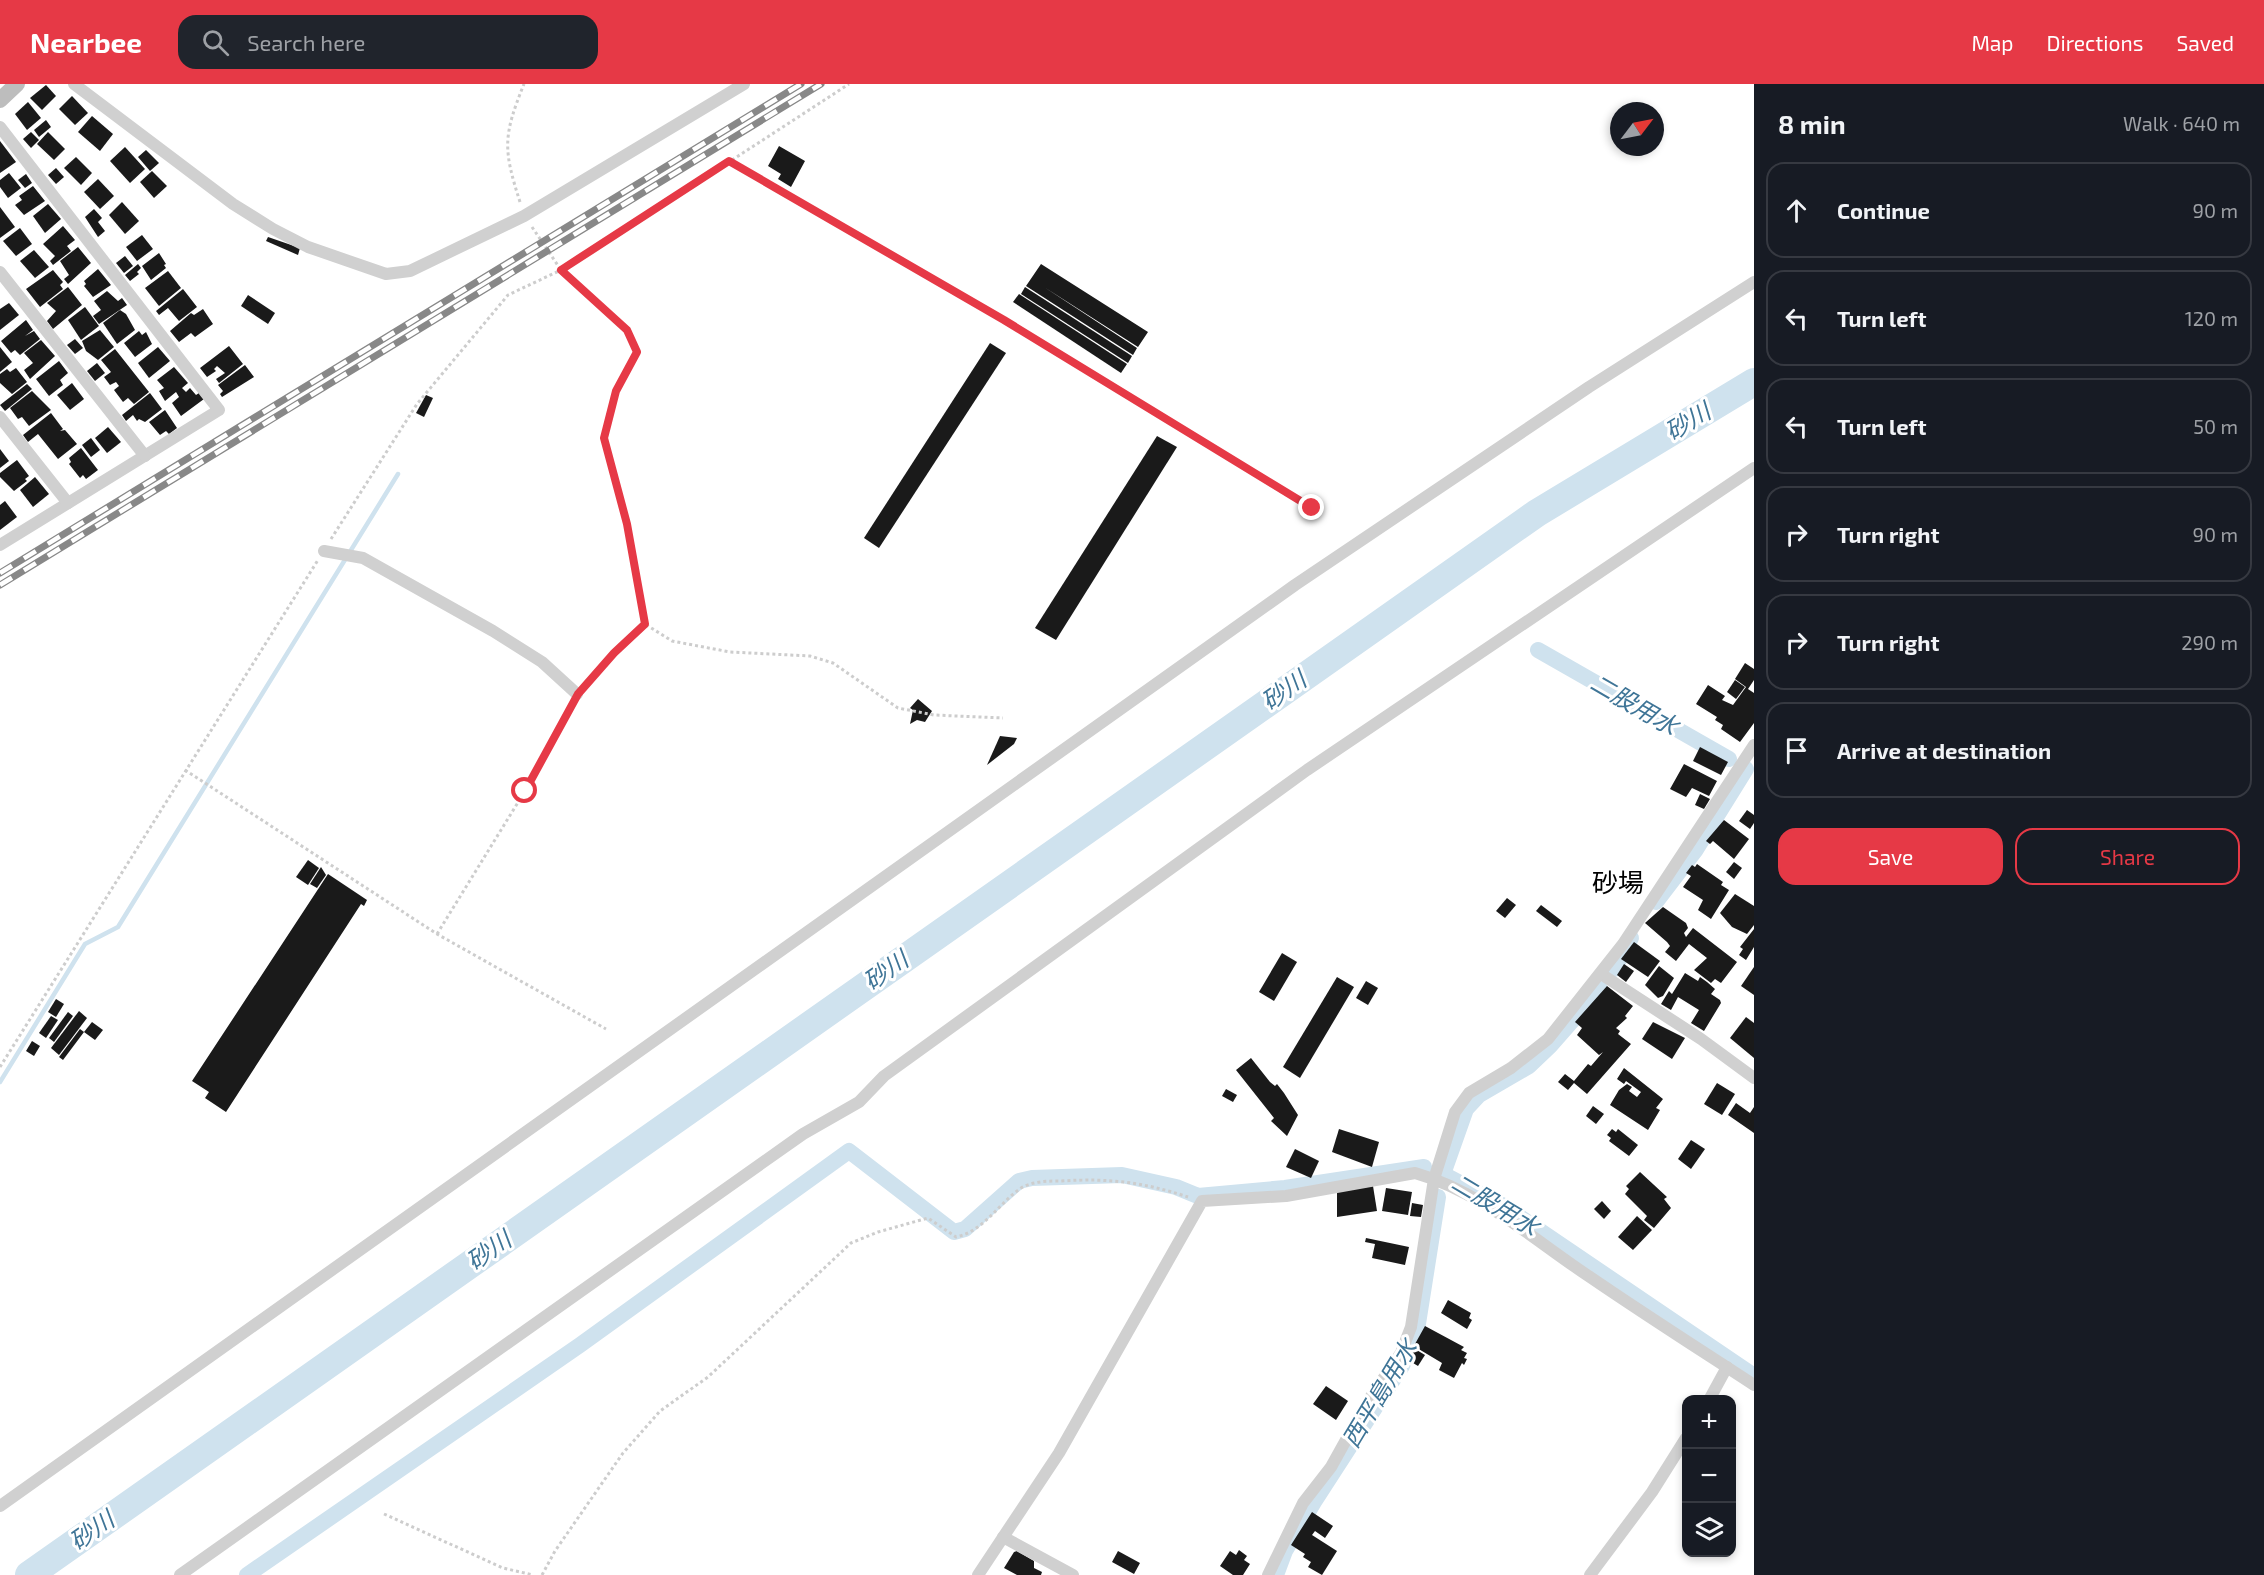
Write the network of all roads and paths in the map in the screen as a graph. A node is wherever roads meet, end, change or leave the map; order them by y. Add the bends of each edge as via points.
1 (17, 84) edge
2 (74, 84) edge
3 (524, 84) edge
4 (744, 84) edge
5 (849, 84) edge
6 (0, 100) edge
7 (0, 127) edge
8 (729, 161) junction
9 (524, 216) junction
10 (561, 270) junction
11 (0, 272) edge
12 (1754, 282) edge
13 (0, 417) edge
14 (145, 456) junction
15 (1754, 468) edge
16 (68, 504) junction
17 (1314, 512) dead end
18 (0, 545) edge
19 (324, 551) junction
20 (645, 624) junction
21 (578, 694) junction
22 (1003, 718) dead end
23 (1754, 745) edge
24 (185, 770) junction
25 (437, 934) junction
26 (1600, 974) junction
27 (606, 1029) dead end
28 (0, 1067) edge
29 (1754, 1078) edge
30 (1434, 1179) junction
31 (1202, 1201) junction
32 (1727, 1367) junction
33 (1754, 1385) edge
34 (1712, 1395) edge
35 (1682, 1444) edge
36 (0, 1506) edge
37 (384, 1514) dead end
38 (1003, 1537) junction
39 (180, 1575) edge
40 (533, 1575) edge
41 (542, 1575) edge
42 (978, 1575) edge
43 (1073, 1575) edge
44 (1268, 1575) edge
45 (1590, 1575) edge

1 - 6 main road
2 - 9 street via 273,230 308,247 386,274 410,271
3 - 9 path via 506,141 508,164
4 - 9 street
5 - 8 path
7 - 14 street via 219,410
8 - 10 path
8 - 17 path via 1004,320
9 - 10 path
10 - 19 path via 508,295 417,404
10 - 20 path via 627,330 637,352 616,391 604,438 627,524
11 - 14 street
12 - 36 street via 1589,387 1295,585
13 - 16 street
14 - 16 street
15 - 39 street via 1306,770 884,1076 859,1102 803,1134
16 - 18 street
19 - 21 street via 363,558 493,631 542,662
19 - 24 path
20 - 21 path
20 - 22 path via 672,641 730,652 810,656 834,663 898,708 934,715
21 - 25 path via 525,791
23 - 26 street
24 - 25 path
24 - 28 path
25 - 27 path
26 - 29 street
26 - 30 street via 1548,1039 1511,1068 1469,1093 1455,1112
30 - 31 street via 1415,1173 1286,1196
30 - 32 street via 1502,1214
30 - 44 street via 1411,1327 1401,1353 1366,1404 1331,1467 1303,1503
31 - 38 street via 1059,1453
31 - 41 path via 1153,1185 1122,1180 1038,1182 1022,1188 970,1234 956,1237 928,1218 851,1243 708,1377 660,1411 623,1453
32 - 33 street
32 - 34 street
35 - 45 street
37 - 40 path via 503,1568
38 - 42 street
38 - 43 street

